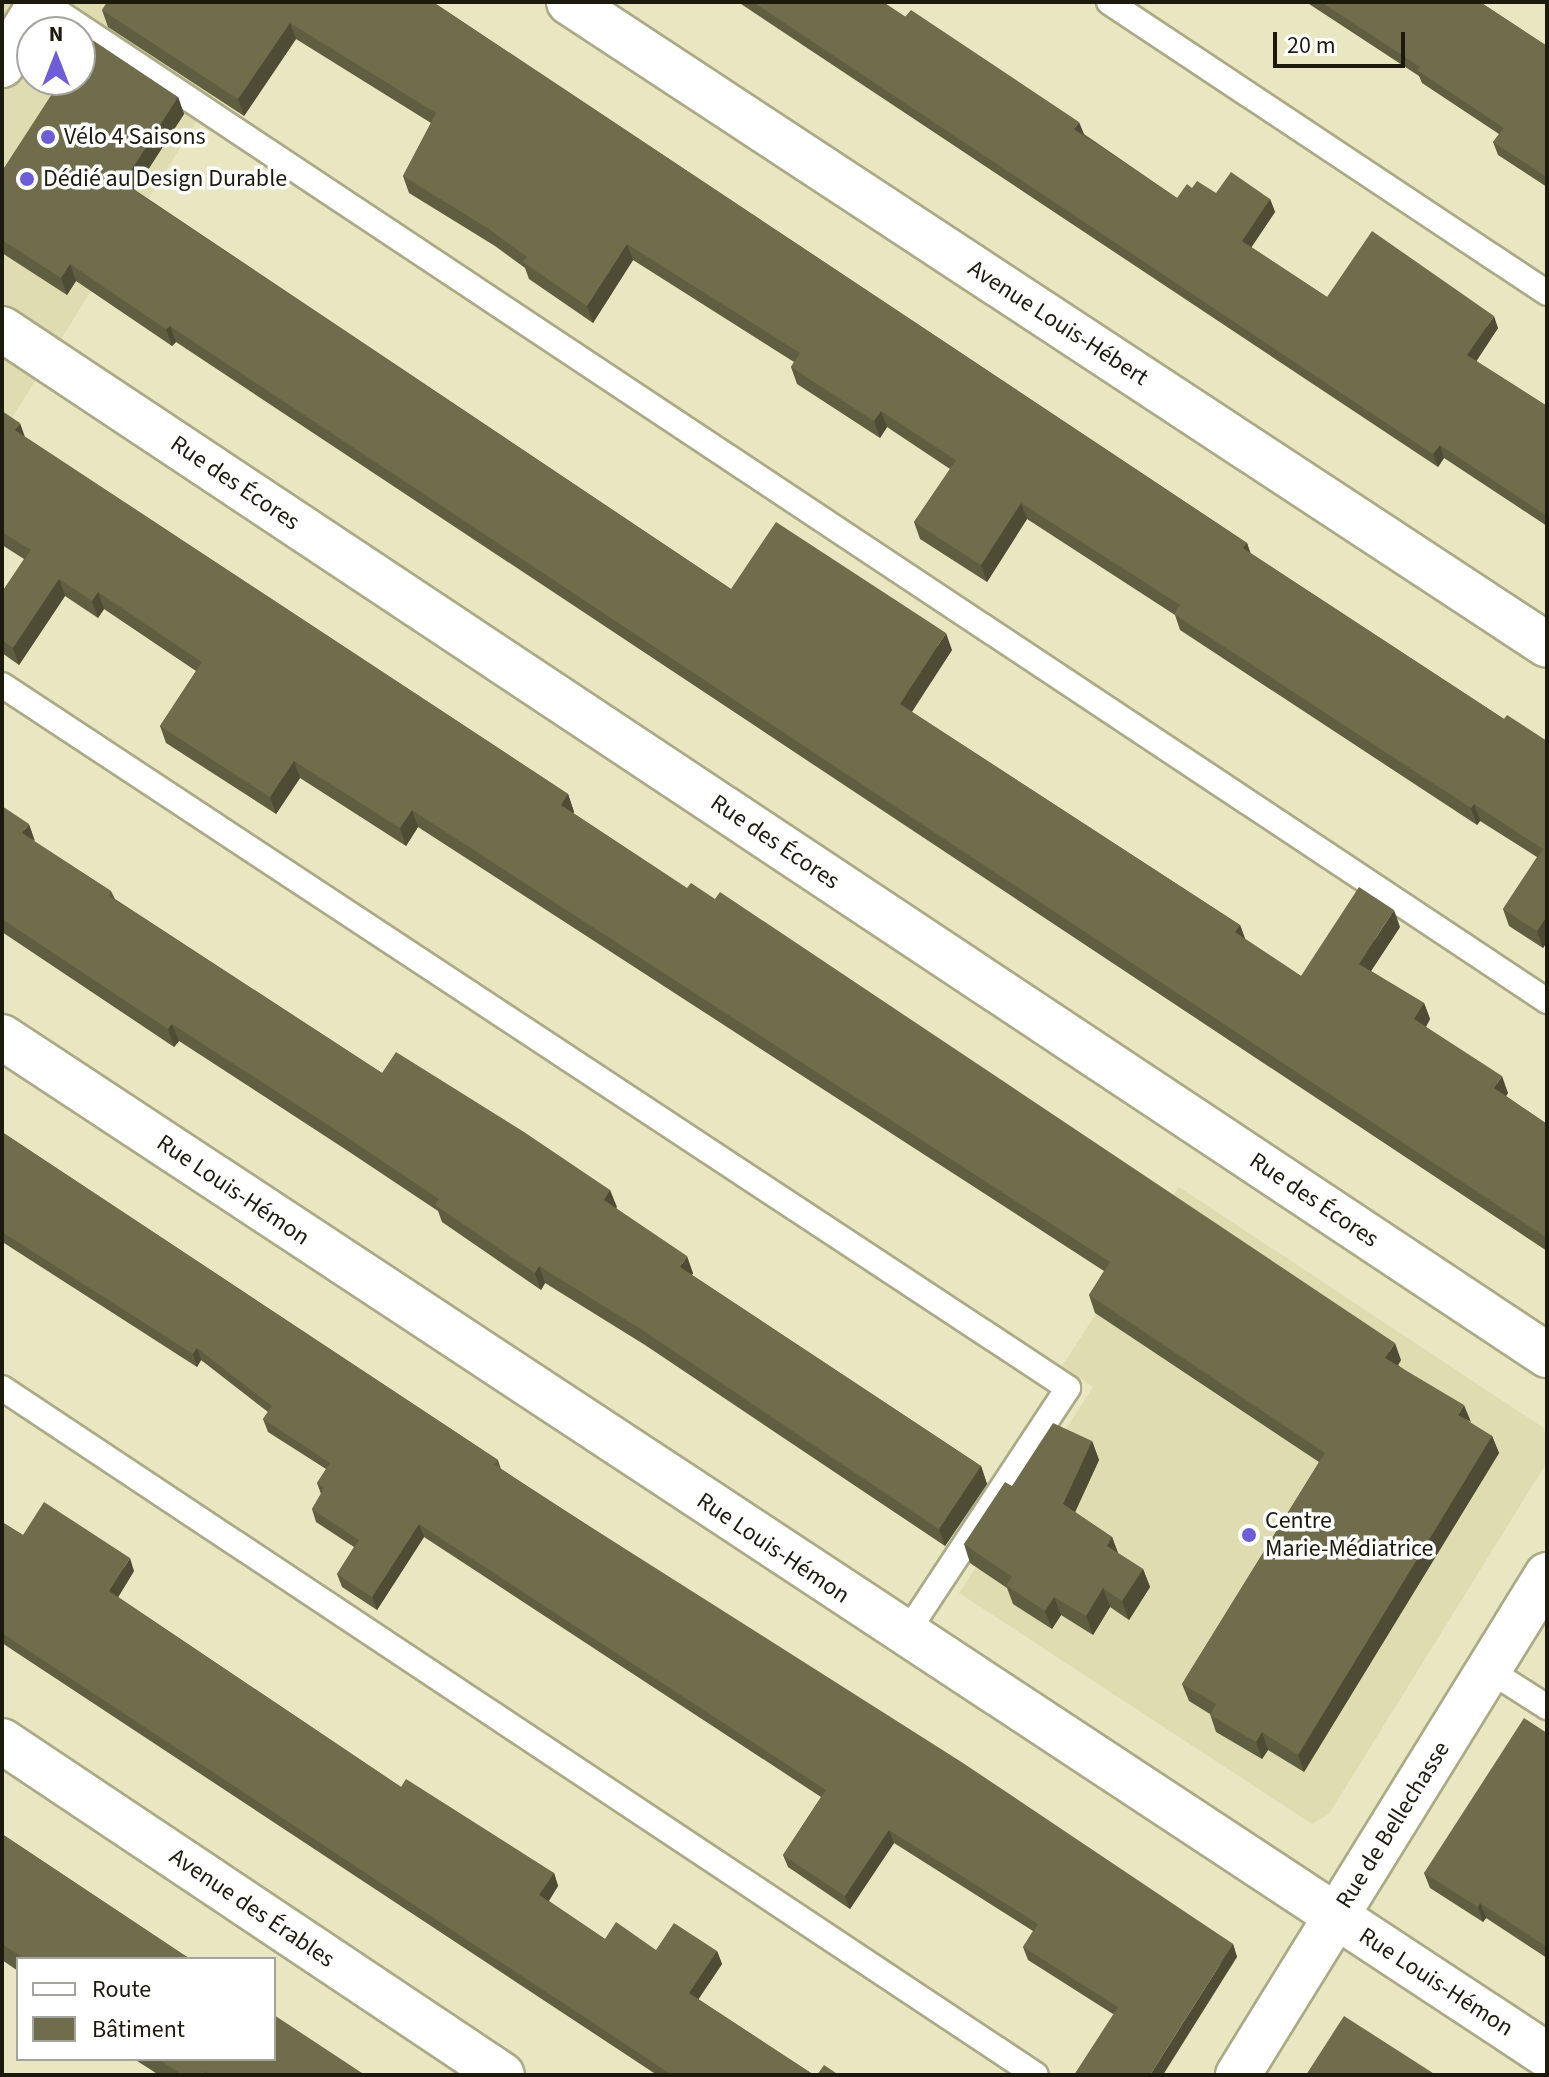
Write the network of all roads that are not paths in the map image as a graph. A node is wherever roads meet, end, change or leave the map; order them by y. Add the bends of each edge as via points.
1 (42, 2) edge
2 (569, 2) edge
3 (1109, 2) edge
4 (2, 65) edge
5 (1547, 293) edge
6 (2, 329) edge
7 (1547, 645) edge
8 (2, 685) edge
9 (1547, 1001) edge
10 (2, 1037) edge
11 (1547, 1355) edge
12 (2, 1388) edge
13 (1547, 1575) edge
14 (905, 1635) junction
15 (1489, 1670) junction
16 (1547, 1707) edge
17 (2, 1741) edge
18 (1336, 1916) junction
19 (1547, 2055) edge
20 (502, 2075) edge
21 (1036, 2075) edge
22 (1238, 2075) edge

1 - 4 street
1 - 9 lane
2 - 7 street, Avenue Louis-Hébert
3 - 5 lane
6 - 11 street, Rue des Écores
8 - 14 lane via 1068,1388
10 - 14 street, Rue Louis-Hémon
12 - 21 lane
13 - 15 street, Rue de Bellechasse
14 - 18 street, Rue Louis-Hémon
15 - 16 lane
15 - 18 street, Rue de Bellechasse
17 - 20 street, Avenue des Érables
18 - 19 street, Rue Louis-Hémon
18 - 22 street, Rue de Bellechasse

